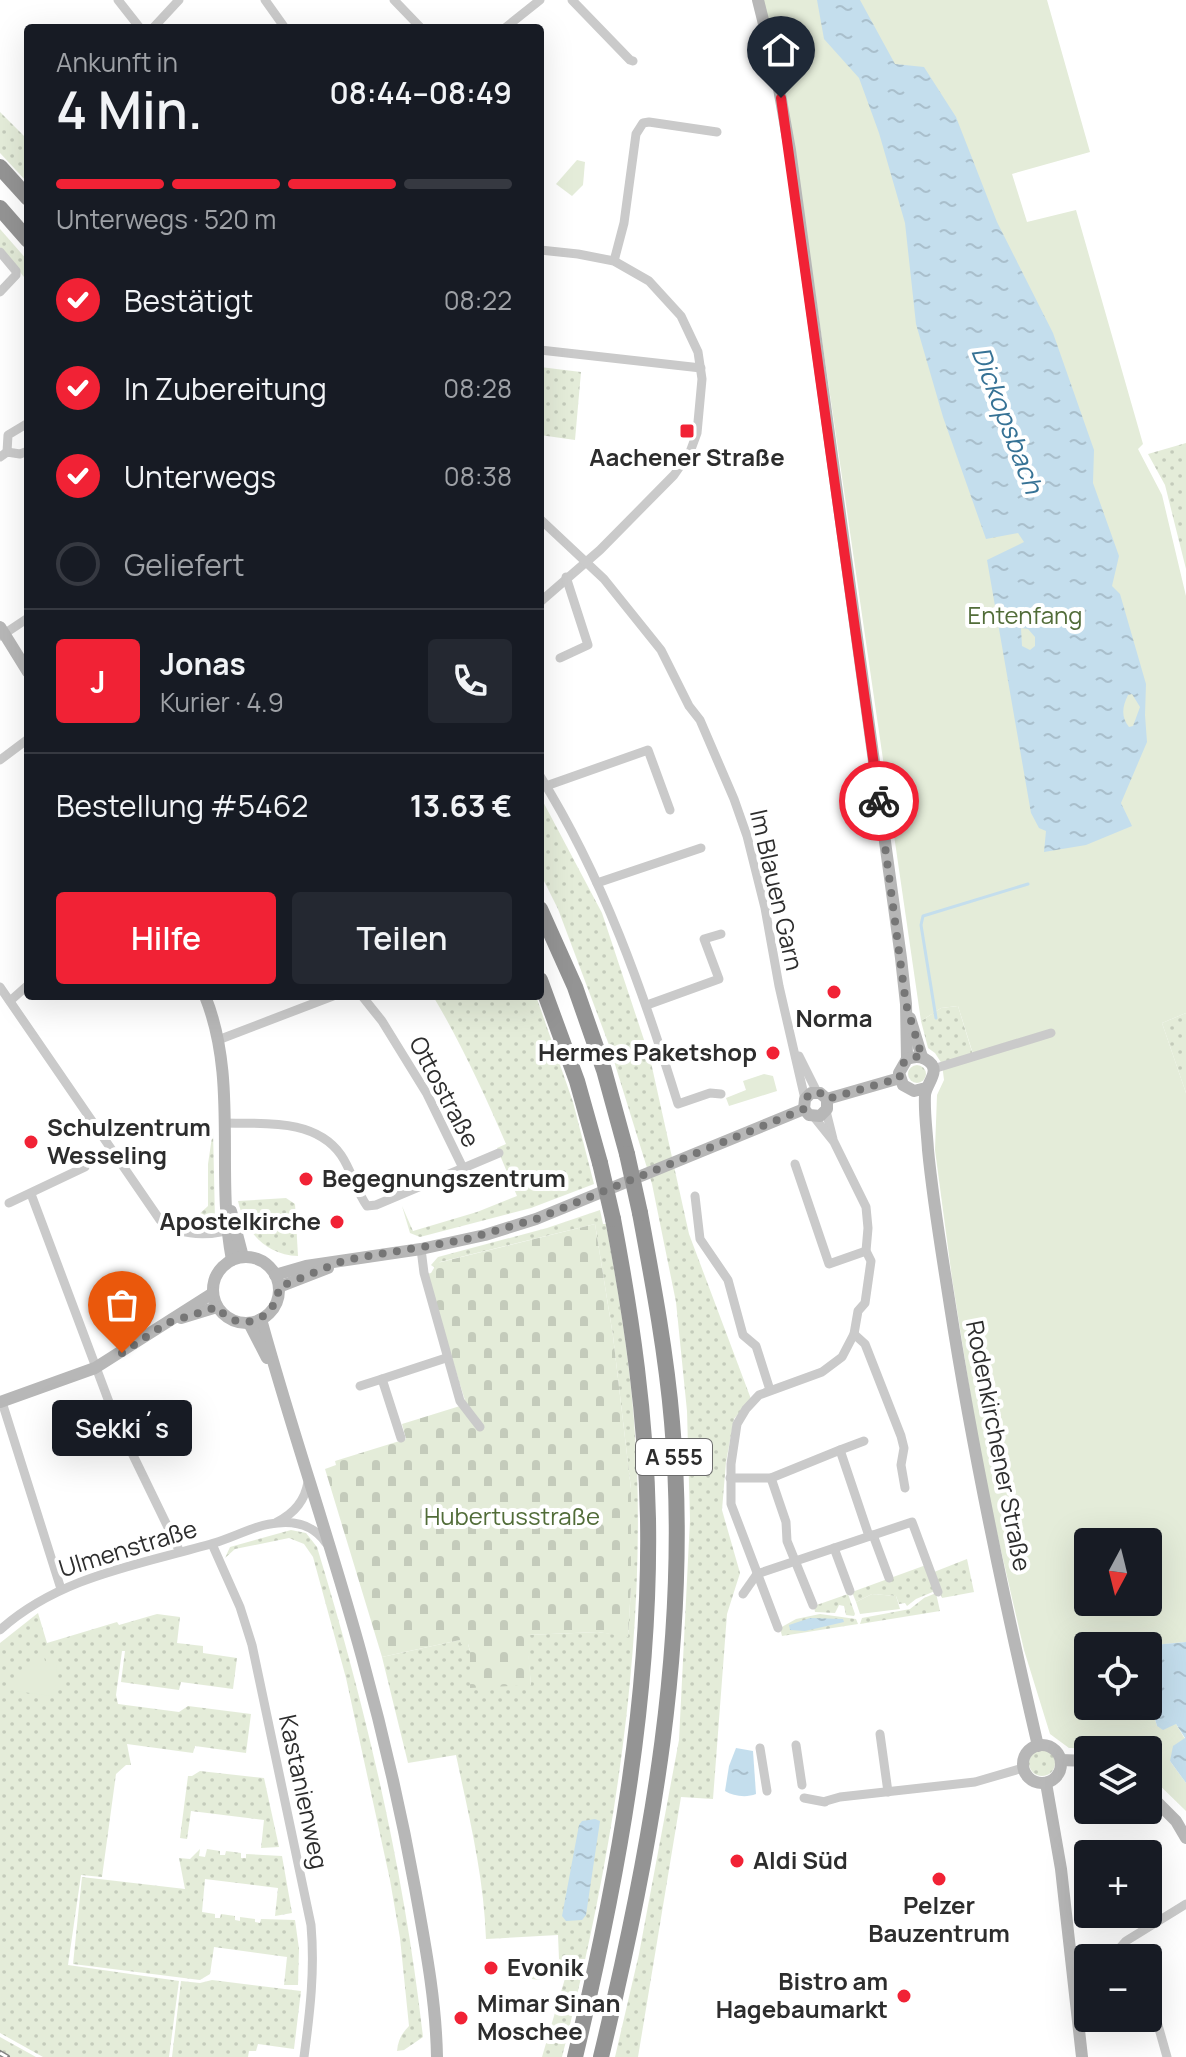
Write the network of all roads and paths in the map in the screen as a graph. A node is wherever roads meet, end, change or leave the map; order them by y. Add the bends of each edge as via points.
1 (118, 0) edge
2 (179, 0) edge
3 (265, 0) edge
4 (394, 0) edge
5 (540, 0) edge
6 (572, 0) edge
7 (758, 0) edge
8 (137, 24) edge
9 (157, 24) edge
10 (282, 24) edge
11 (417, 24) edge
12 (510, 24) edge
13 (633, 61) dead end
14 (717, 132) dead end
15 (0, 167) edge
16 (24, 194) edge
17 (0, 208) edge
18 (24, 235) edge
19 (544, 250) edge
20 (0, 252) edge
21 (614, 261) junction
22 (0, 292) edge
23 (544, 350) edge
24 (701, 368) junction
25 (24, 425) edge
26 (24, 452) edge
27 (3, 454) edge
28 (544, 523) edge
29 (586, 561) junction
30 (566, 577) junction
31 (544, 598) edge
32 (24, 620) edge
33 (2, 632) edge
34 (560, 658) dead end
35 (24, 666) edge
36 (24, 742) edge
37 (0, 760) edge
38 (544, 783) edge
39 (546, 786) junction
40 (670, 810) dead end
41 (701, 848) dead end
42 (597, 883) junction
43 (544, 918) edge
44 (721, 934) dead end
45 (0, 987) edge
46 (24, 989) edge
47 (544, 991) edge
48 (206, 1000) edge
49 (323, 1000) edge
50 (365, 1000) edge
51 (10, 1001) junction
52 (906, 1004) junction
53 (647, 1005) junction
54 (1051, 1033) dead end
55 (218, 1040) junction
56 (922, 1057) junction
57 (907, 1059) junction
58 (933, 1069) junction
59 (900, 1078) junction
60 (920, 1090) junction
61 (721, 1094) dead end
62 (815, 1105) junction
63 (224, 1123) junction
64 (499, 1153) dead end
65 (795, 1164) dead end
66 (85, 1167) dead end
67 (463, 1168) junction
68 (225, 1189) junction
69 (31, 1194) junction
70 (695, 1196) dead end
71 (9, 1203) dead end
72 (226, 1231) junction
73 (421, 1249) junction
74 (866, 1251) junction
75 (237, 1258) junction
76 (277, 1281) junction
77 (213, 1293) junction
78 (217, 1307) junction
79 (255, 1321) junction
80 (167, 1323) junction
81 (854, 1334) junction
82 (446, 1358) junction
83 (95, 1368) junction
84 (382, 1379) junction
85 (360, 1386) dead end
86 (770, 1390) junction
87 (1, 1402) edge
88 (480, 1427) dead end
89 (401, 1438) dead end
90 (864, 1441) dead end
91 (840, 1450) junction
92 (309, 1475) junction
93 (730, 1478) junction
94 (771, 1478) junction
95 (905, 1488) dead end
96 (276, 1522) junction
97 (871, 1536) junction
98 (212, 1544) junction
99 (328, 1546) junction
100 (834, 1548) junction
101 (179, 1550) junction
102 (795, 1563) junction
103 (757, 1574) junction
104 (889, 1578) dead end
105 (61, 1589) junction
106 (850, 1591) dead end
107 (938, 1592) dead end
108 (743, 1594) dead end
109 (813, 1605) dead end
110 (778, 1628) dead end
111 (0, 1630) edge
112 (880, 1734) dead end
113 (796, 1745) dead end
114 (1038, 1746) junction
115 (760, 1748) dead end
116 (1061, 1760) junction
117 (1074, 1760) edge
118 (1023, 1768) junction
119 (1046, 1783) junction
120 (802, 1785) dead end
121 (767, 1791) dead end
122 (888, 1792) junction
123 (804, 1798) dead end
124 (1162, 1807) edge
125 (1186, 1838) edge
126 (1186, 1904) edge
127 (1125, 1944) edge
128 (1160, 2032) edge
129 (304, 2057) edge
130 (437, 2057) edge
131 (575, 2057) edge
132 (601, 2057) edge
133 (1082, 2057) edge
134 (1167, 2057) edge

1 - 8 street
2 - 9 street
3 - 10 street
4 - 11 street
5 - 12 street
6 - 13 street
7 - 52 main road via 790,150
14 - 21 street via 649,122 639,128
15 - 16 highway
17 - 18 highway
19 - 21 street
20 - 22 street via 16,271 15,279
21 - 24 street via 649,281 681,316
23 - 24 street
24 - 29 street via 700,414 690,452 641,510
25 - 27 street via 8,435
26 - 27 street
28 - 29 street, Im Blauen Garn
29 - 30 street
29 - 62 street, Im Blauen Garn via 661,650 729,786 760,884 793,1045
30 - 31 street
30 - 34 street via 588,645
32 - 33 street
33 - 35 main road
36 - 37 street
38 - 39 street
39 - 40 street via 648,750
39 - 42 street
41 - 42 street
42 - 53 street
43 - 132 highway, A 555, bridge via 575,987 627,1154 659,1315 672,1424 674,1622 653,1809
44 - 53 street via 704,939 719,979
45 - 51 street
46 - 51 street
47 - 131 highway, A 555, bridge via 577,1081 613,1219 633,1322 648,1519 639,1701 617,1863
48 - 55 main road
49 - 55 street
50 - 67 street, Ottostraße via 427,1094
51 - 72 street via 160,1220 185,1232
52 - 56 main road
52 - 57 main road
53 - 61 street via 678,1104
54 - 58 street
55 - 63 main road
56 - 57 main road
56 - 58 main road
57 - 59 main road
58 - 60 main road, Rodenkirchener Straße via 931,1084
59 - 60 main road via 903,1085
59 - 62 main road
60 - 114 main road, Rodenkirchener Straße via 977,1469
62 - 73 main road via 536,1219
62 - 74 street via 866,1207
63 - 67 street via 285,1125 321,1137 342,1157 367,1206
63 - 68 main road
64 - 67 street
65 - 74 street via 829,1264
66 - 69 street
68 - 72 main road
68 - 75 main road
69 - 71 street
69 - 83 street
70 - 86 street via 700,1239 728,1280 743,1335 756,1346
72 - 75 main road
73 - 76 main road via 345,1260
73 - 82 street
74 - 81 street via 871,1261 865,1303
75 - 76 main road via 262,1261
75 - 77 main road via 215,1276
76 - 79 main road via 275,1304
77 - 78 main road
77 - 80 main road
78 - 79 main road via 231,1319
78 - 80 main road
79 - 92 main road
80 - 83 main road
81 - 86 street via 833,1366
81 - 95 street via 865,1344 899,1430
82 - 84 street
82 - 88 street via 460,1401
83 - 87 main road
83 - 101 street
84 - 85 street
84 - 89 street
86 - 93 street via 740,1416
87 - 105 street
90 - 91 street
91 - 94 street
91 - 97 street
92 - 96 street, Ulmenstraße via 306,1495 289,1516
92 - 99 main road
93 - 94 street
93 - 103 street via 731,1504
94 - 102 street
96 - 98 street, Ulmenstraße
96 - 99 street via 317,1531
97 - 100 street
97 - 104 street
97 - 107 street via 912,1522
98 - 101 street, Ulmenstraße
98 - 129 street, Kastanienweg via 252,1645 311,1925 313,1990
99 - 130 main road via 362,1656 407,1847
100 - 102 street
100 - 106 street
101 - 105 street, Ulmenstraße
102 - 103 street
102 - 109 street
103 - 108 street
103 - 110 street
105 - 111 street, Ulmenstraße
112 - 122 street
113 - 120 street
114 - 116 main road via 1052,1748
114 - 118 main road via 1028,1752
115 - 121 street
116 - 117 main road
116 - 119 main road via 1057,1776
118 - 119 main road via 1031,1779
118 - 122 street via 975,1782
119 - 133 main road
122 - 123 street via 825,1802
124 - 125 main road
126 - 127 street
128 - 134 street

